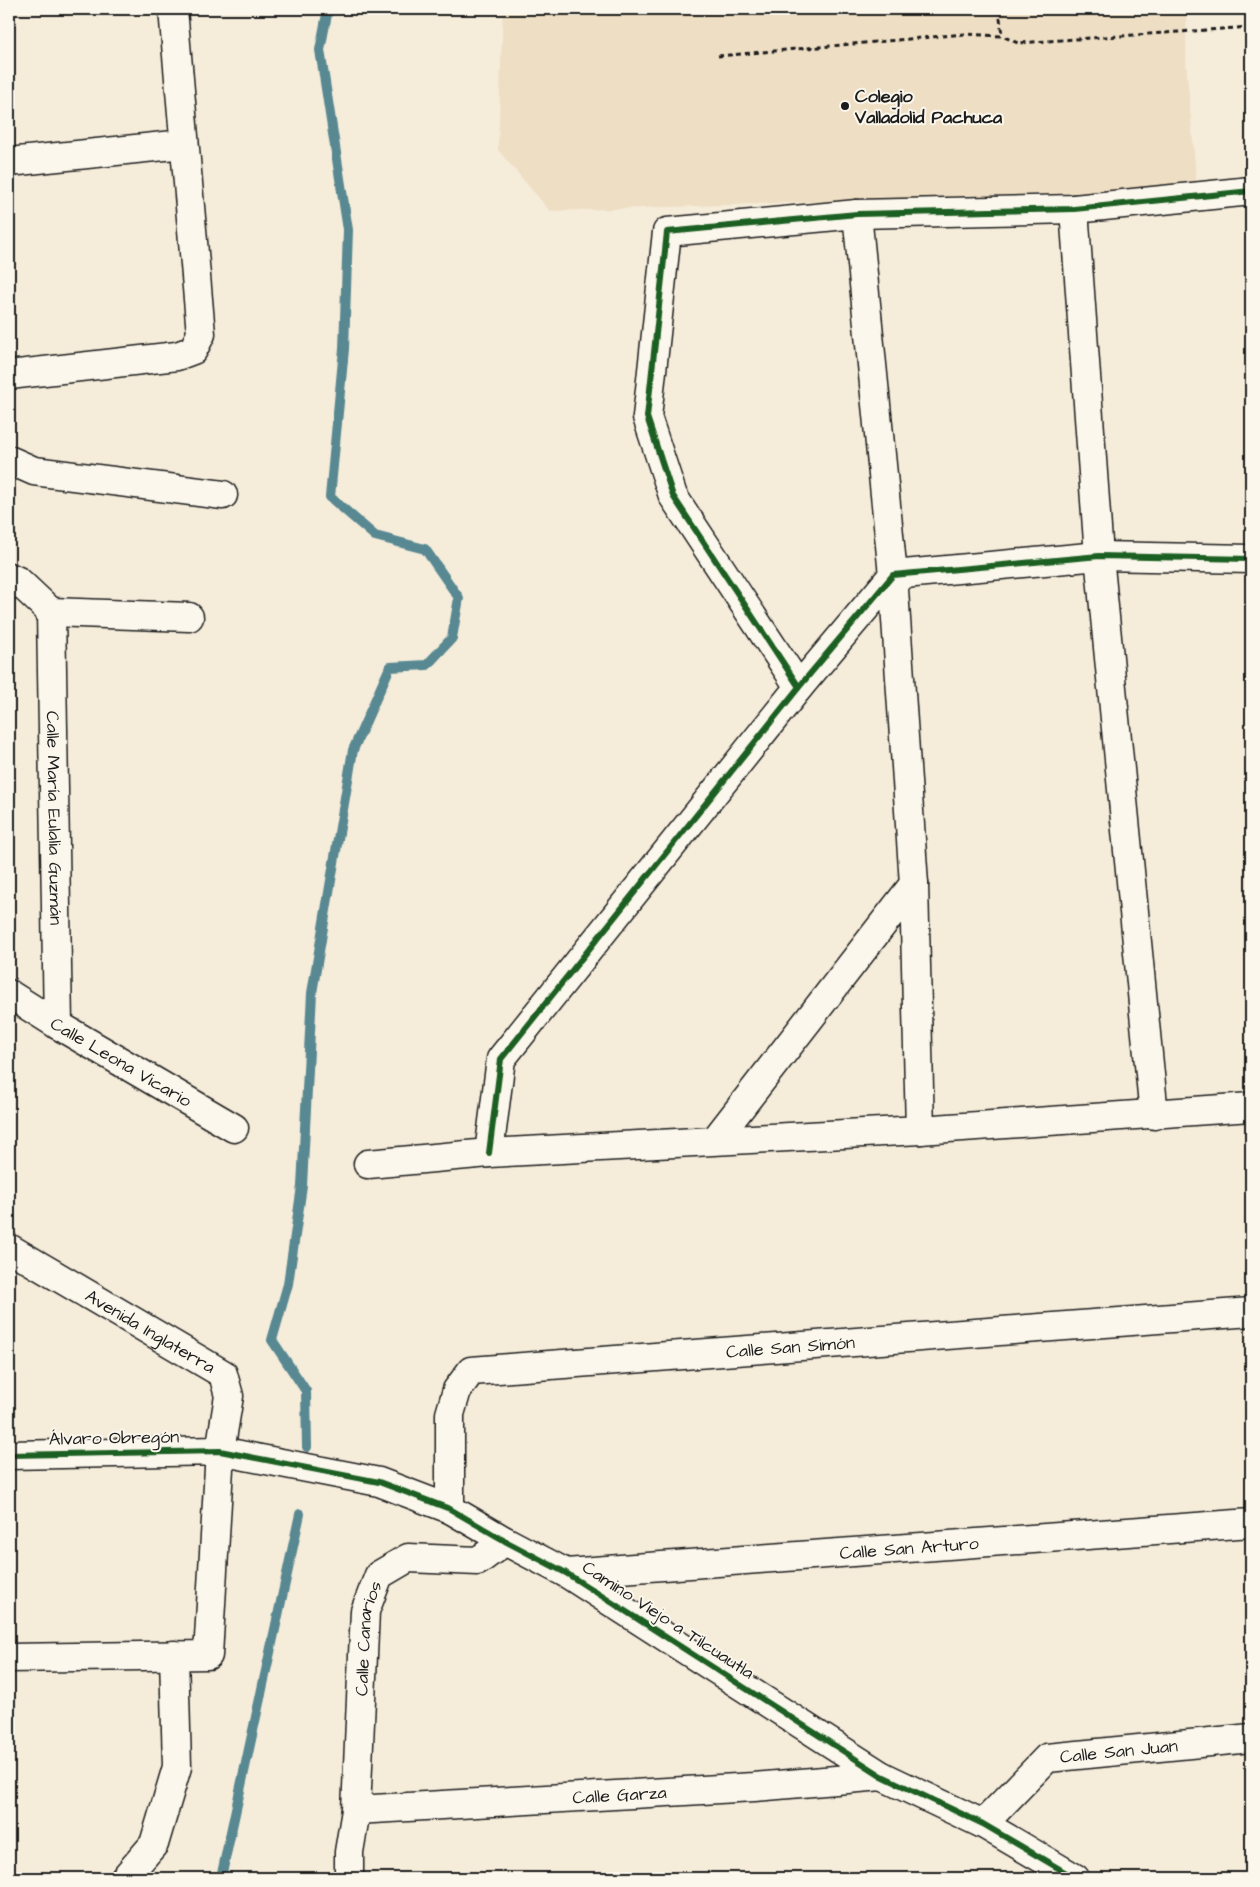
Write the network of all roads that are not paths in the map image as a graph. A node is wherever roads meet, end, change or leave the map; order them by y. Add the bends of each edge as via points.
1 (173, 9) edge
2 (184, 144) junction
3 (9, 162) edge
4 (1251, 191) edge
5 (1074, 210) junction
6 (857, 214) junction
7 (9, 375) edge
8 (9, 460) edge
9 (223, 496) dead end
10 (1099, 556) junction
11 (1251, 559) edge
12 (893, 575) junction
13 (9, 577) edge
14 (51, 612) junction
15 (189, 617) dead end
16 (798, 687) junction
17 (914, 884) junction
18 (9, 994) edge
19 (58, 1026) junction
20 (1251, 1107) edge
21 (1154, 1115) junction
22 (234, 1128) dead end
23 (920, 1130) junction
24 (716, 1139) junction
25 (489, 1153) junction
26 (368, 1164) dead end
27 (9, 1248) edge
28 (1251, 1312) edge
29 (220, 1451) junction
30 (9, 1455) edge
31 (450, 1509) junction
32 (1251, 1523) edge
33 (505, 1541) junction
34 (566, 1573) junction
35 (174, 1655) junction
36 (9, 1658) edge
37 (1251, 1738) edge
38 (882, 1776) junction
39 (356, 1810) junction
40 (984, 1824) junction
41 (125, 1878) edge
42 (349, 1878) edge
43 (1075, 1878) edge

1 - 2 street
2 - 3 street
2 - 7 street via 201,334 193,350 177,356
4 - 5 street
5 - 6 street
5 - 10 street
6 - 12 street
6 - 16 street via 667,232 647,417 673,496
8 - 9 street via 34,471
10 - 11 street
10 - 12 street
10 - 21 street
12 - 16 street
12 - 17 street
13 - 14 street via 18,581
14 - 15 street
14 - 19 street, Calle María Eulalia Guzmán
16 - 25 street via 501,1058
17 - 23 street
17 - 24 street
18 - 19 street, Calle Leona Vicario
19 - 22 street, Calle Leona Vicario
20 - 21 street
21 - 23 street
23 - 24 street
24 - 25 street
25 - 26 street
27 - 29 street, Avenida Inglaterra via 223,1374 229,1396
28 - 31 street, Calle San Simón via 471,1371 456,1390 450,1414
29 - 30 street, Álvaro Obregón
29 - 31 street, Camino Viejo a Tilcuautla via 379,1482
29 - 35 street, Avenida Inglaterra via 208,1655
31 - 33 street, Camino Viejo a Tilcuautla
32 - 34 street, Calle San Arturo
33 - 34 street, Camino Viejo a Tilcuautla
33 - 39 street, Calle Canarios via 478,1561 408,1558 379,1575 365,1612
34 - 38 street, Camino Viejo a Tilcuautla
35 - 36 street
35 - 41 street via 178,1768 154,1844
37 - 40 street, Calle San Juan via 1047,1758
38 - 39 street, Calle Garza via 754,1787
38 - 40 street, Camino Viejo a Tilcuautla
39 - 42 street, Calle Canarios via 349,1852
40 - 43 street, Camino Viejo a Tilcuautla

